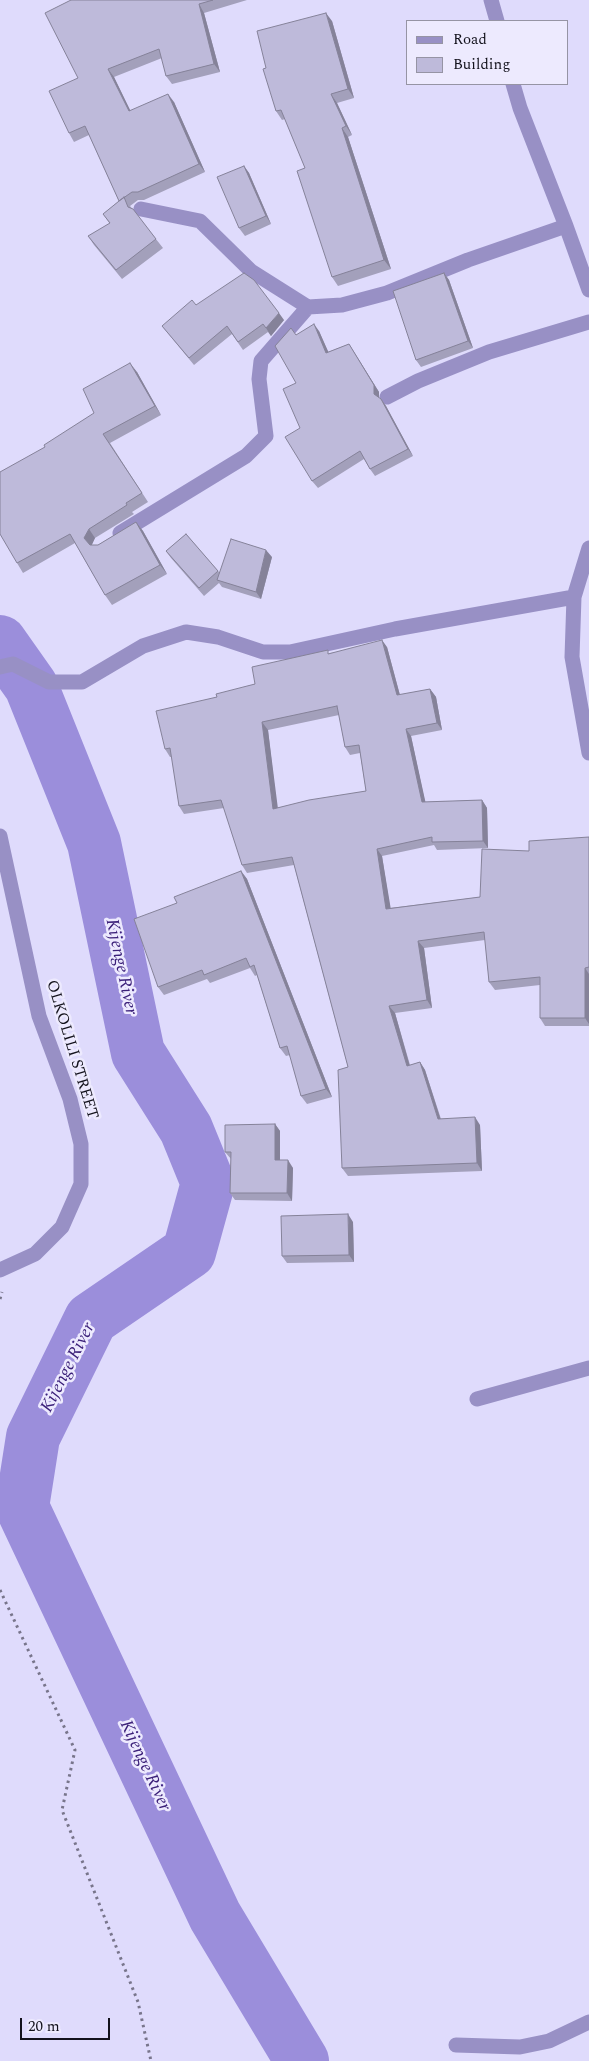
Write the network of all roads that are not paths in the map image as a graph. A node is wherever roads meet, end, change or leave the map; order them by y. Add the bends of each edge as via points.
1 (491, 0) edge
2 (496, 20) edge
3 (513, 85) edge
4 (141, 209) dead end
5 (566, 226) junction
6 (586, 270) edge
7 (589, 290) edge
8 (308, 307) junction
9 (589, 322) edge
10 (387, 397) dead end
11 (108, 541) edge
12 (589, 548) edge
13 (574, 597) junction
14 (0, 667) edge
15 (589, 753) edge
16 (0, 836) edge
17 (0, 1270) edge
18 (589, 1368) edge
19 (477, 1399) dead end
20 (589, 2022) edge
21 (456, 2044) dead end

1 - 2 street
3 - 5 street
4 - 8 street via 200,221 252,271
5 - 6 street
5 - 8 street via 468,260 387,293 342,305
6 - 7 street
8 - 11 street via 261,361 259,379 266,436 258,446
9 - 10 street via 488,352
12 - 13 street
13 - 14 street via 395,629 290,652 263,652 186,632 143,646 82,682 50,682 13,664
13 - 15 street via 572,657
16 - 17 street, OLKOLILI STREET via 39,1016 70,1099 81,1144 81,1184 62,1227 35,1254
18 - 19 street
20 - 21 street via 549,2041 520,2047

